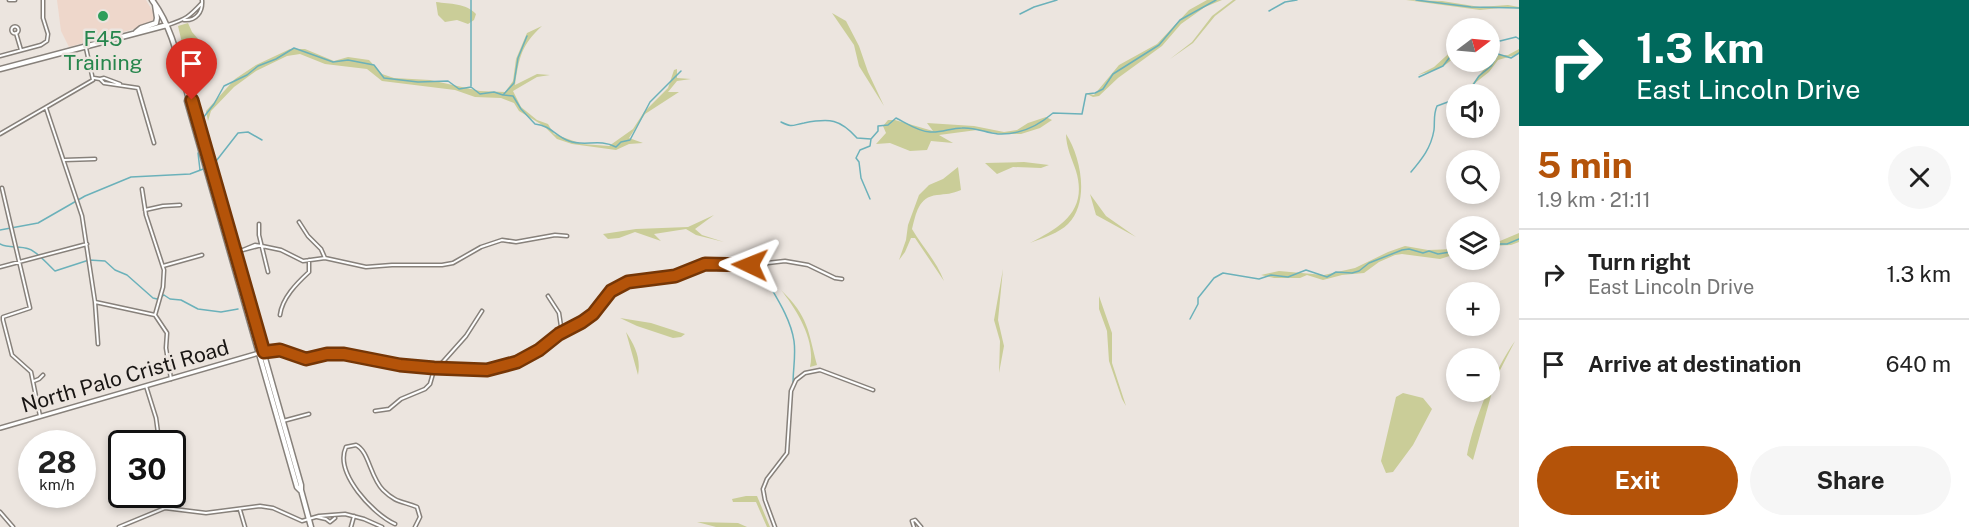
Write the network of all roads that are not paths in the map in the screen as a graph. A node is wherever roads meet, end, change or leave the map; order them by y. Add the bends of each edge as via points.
1 (9, 0) edge
2 (15, 0) edge
3 (43, 0) edge
4 (153, 2) edge
5 (202, 2) edge
6 (167, 25) junction
7 (15, 33) dead end
8 (135, 34) junction
9 (86, 47) junction
10 (21, 51) junction
11 (0, 56) edge
12 (0, 69) edge
13 (94, 78) junction
14 (46, 108) junction
15 (0, 134) edge
16 (154, 143) dead end
17 (95, 159) dead end
18 (64, 160) junction
19 (2, 188) dead end
20 (142, 189) dead end
21 (180, 205) dead end
22 (145, 210) junction
23 (299, 222) dead end
24 (259, 224) dead end
25 (567, 236) dead end
26 (87, 244) junction
27 (260, 246) junction
28 (233, 253) junction
29 (202, 255) dead end
30 (325, 258) junction
31 (309, 260) junction
32 (19, 262) junction
33 (163, 266) junction
34 (0, 267) edge
35 (268, 272) dead end
36 (842, 279) dead end
37 (548, 296) dead end
38 (95, 302) junction
39 (482, 311) dead end
40 (155, 315) junction
41 (280, 315) dead end
42 (562, 333) junction
43 (98, 344) dead end
44 (261, 352) junction
45 (434, 368) junction
46 (440, 368) junction
47 (43, 375) dead end
48 (171, 379) junction
49 (34, 381) junction
50 (146, 386) junction
51 (873, 390) dead end
52 (375, 411) dead end
53 (309, 414) dead end
54 (40, 416) junction
55 (281, 422) junction
56 (0, 428) edge
57 (158, 430) edge
58 (240, 510) junction
59 (0, 512) edge
60 (337, 516) junction
61 (354, 516) junction
62 (314, 518) junction
63 (386, 520) junction
64 (394, 524) dead end
65 (374, 525) edge
66 (13, 527) edge
67 (119, 527) edge
68 (245, 527) edge
69 (311, 527) edge
70 (351, 527) edge
71 (382, 527) edge
72 (415, 527) edge
73 (775, 527) edge
74 (914, 527) edge
75 (921, 527) edge

1 - 2 street
3 - 10 street via 47,41
4 - 6 main road
4 - 8 main road via 156,21
5 - 6 street via 199,11
6 - 8 main road
6 - 28 main road
7 - 10 street
8 - 9 main road
9 - 12 main road
9 - 13 street
10 - 11 street
13 - 14 street
13 - 16 street via 138,88
14 - 15 street
14 - 18 street
17 - 18 street
18 - 26 street
19 - 32 street
20 - 22 street
21 - 22 street
22 - 33 street
23 - 30 street
24 - 27 street
25 - 30 street via 502,240 442,265 366,267
26 - 32 street
26 - 38 street
27 - 28 street
27 - 31 street
27 - 35 street
28 - 44 main road
29 - 33 street
30 - 31 street
31 - 41 street via 309,272 293,288
32 - 34 street
32 - 49 street via 30,308 3,317 12,355 29,369
33 - 40 street via 161,297
36 - 42 street via 795,262 705,264 675,276 624,283 611,291 587,318
37 - 42 street via 559,313
38 - 40 street
38 - 43 street
39 - 46 street
40 - 48 street via 167,333
42 - 46 street via 510,364 483,370
44 - 45 street via 280,350 306,359 344,354
44 - 48 street, North Palo Cristi Road
44 - 55 main road
45 - 46 street
45 - 52 street via 426,388 400,399 389,409
47 - 49 street
48 - 50 street, North Palo Cristi Road
49 - 54 street
50 - 54 street, North Palo Cristi Road
50 - 57 street
51 - 73 street via 820,370 796,380 791,392 788,453 763,489
53 - 55 street
54 - 56 street, North Palo Cristi Road
55 - 62 main road via 297,487 306,511
58 - 62 street via 267,507 302,521
58 - 67 street via 206,513 165,508
58 - 68 street
59 - 66 street
60 - 61 street
60 - 62 street
60 - 62 street via 330,522
61 - 65 street
61 - 70 street
62 - 69 main road
63 - 64 street
63 - 71 street
63 - 72 street via 352,483 344,454 349,445 363,450 374,479 383,490 401,503 417,507 420,517
65 - 71 street
74 - 75 street via 915,520

